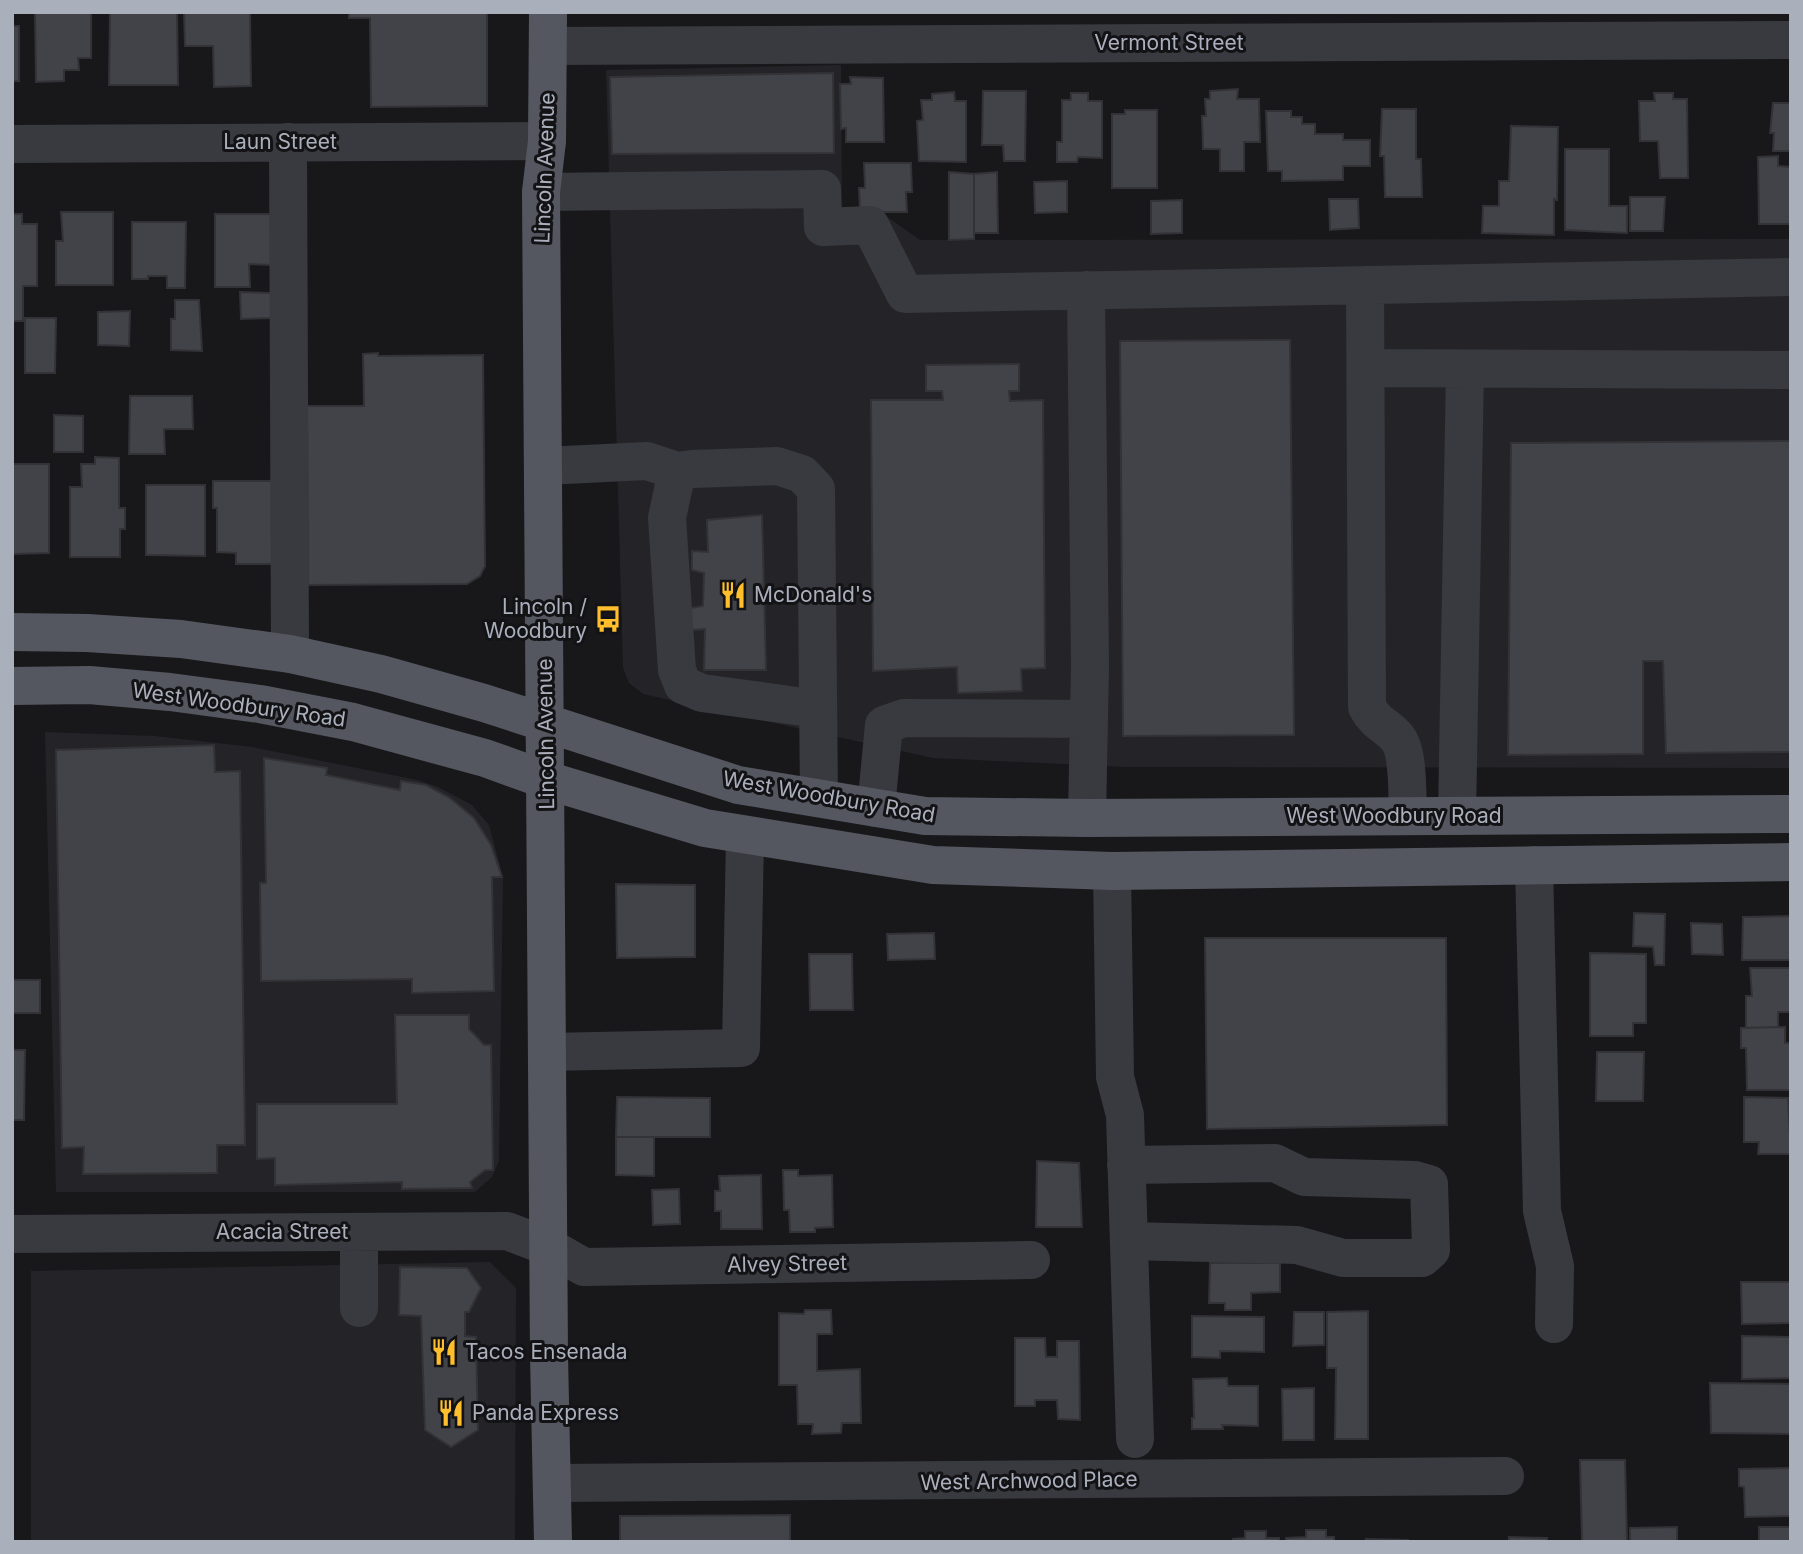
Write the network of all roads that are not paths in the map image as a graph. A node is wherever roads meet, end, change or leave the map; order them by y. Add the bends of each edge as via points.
1 (548, 29) edge
2 (1791, 40) edge
3 (547, 141) junction
4 (288, 142) junction
5 (12, 144) edge
6 (541, 192) junction
7 (1791, 277) edge
8 (1365, 285) junction
9 (1086, 290) junction
10 (1366, 368) junction
11 (1465, 369) junction
12 (1791, 370) edge
13 (544, 466) junction
14 (677, 471) junction
15 (12, 632) edge
16 (290, 654) junction
17 (12, 686) edge
18 (818, 709) junction
19 (1089, 719) junction
20 (546, 724) junction
21 (546, 780) junction
22 (819, 798) junction
23 (876, 808) junction
24 (1791, 814) edge
25 (1408, 816) junction
26 (1457, 816) junction
27 (1087, 818) junction
28 (745, 836) junction
29 (1791, 862) edge
30 (1534, 865) junction
31 (1112, 871) junction
32 (548, 1052) junction
33 (1126, 1165) junction
34 (359, 1232) junction
35 (12, 1234) edge
36 (1129, 1241) junction
37 (549, 1247) junction
38 (1031, 1260) dead end
39 (359, 1308) dead end
40 (1554, 1324) dead end
41 (1135, 1439) dead end
42 (1505, 1476) dead end
43 (553, 1483) junction
44 (553, 1542) edge

1 - 2 street, Vermont Street
1 - 3 main road, Lincoln Avenue
3 - 4 street, Laun Street
3 - 6 main road, Lincoln Avenue
4 - 5 street, Laun Street
4 - 16 street
6 - 9 street via 822,189 823,227 870,225 905,294
6 - 13 main road, Lincoln Avenue
7 - 8 street
8 - 9 street
8 - 10 street
9 - 19 street
10 - 11 street
10 - 25 street via 1367,708 1374,720 1399,739 1406,766
11 - 12 street
11 - 26 street
13 - 14 street via 647,461
13 - 20 main road, Lincoln Avenue
14 - 18 street via 667,518 677,670 683,685 702,694
14 - 18 street via 778,466 802,474 816,489
15 - 16 main road, West Woodbury Road via 181,639
16 - 20 main road, West Woodbury Road via 381,674
17 - 21 main road, West Woodbury Road via 89,685 260,704 353,722 485,758
18 - 22 street
19 - 23 street via 904,718 884,725
19 - 27 street
20 - 21 main road, Lincoln Avenue
20 - 22 main road, West Woodbury Road via 738,785
21 - 28 main road, West Woodbury Road
21 - 32 main road, Lincoln Avenue
22 - 23 main road, West Woodbury Road
23 - 27 main road, West Woodbury Road via 925,816
24 - 26 main road, West Woodbury Road
25 - 26 main road, West Woodbury Road
25 - 27 main road, West Woodbury Road
28 - 31 main road, West Woodbury Road via 933,865
28 - 32 street via 741,1048
29 - 30 main road, West Woodbury Road
30 - 31 main road, West Woodbury Road
30 - 40 street via 1542,1211 1555,1266
31 - 33 street via 1115,1077 1125,1115
32 - 37 main road, Lincoln Avenue
33 - 36 street
33 - 36 street via 1275,1163 1304,1177 1415,1180 1429,1184 1431,1250 1422,1258 1343,1258 1297,1245
34 - 35 street, Acacia Street
34 - 37 street, Acacia Street via 507,1231
34 - 39 street
36 - 41 street
37 - 38 street, Alvey Street via 584,1267
37 - 43 main road, Lincoln Avenue
42 - 43 street, West Archwood Place
43 - 44 main road, Lincoln Avenue

